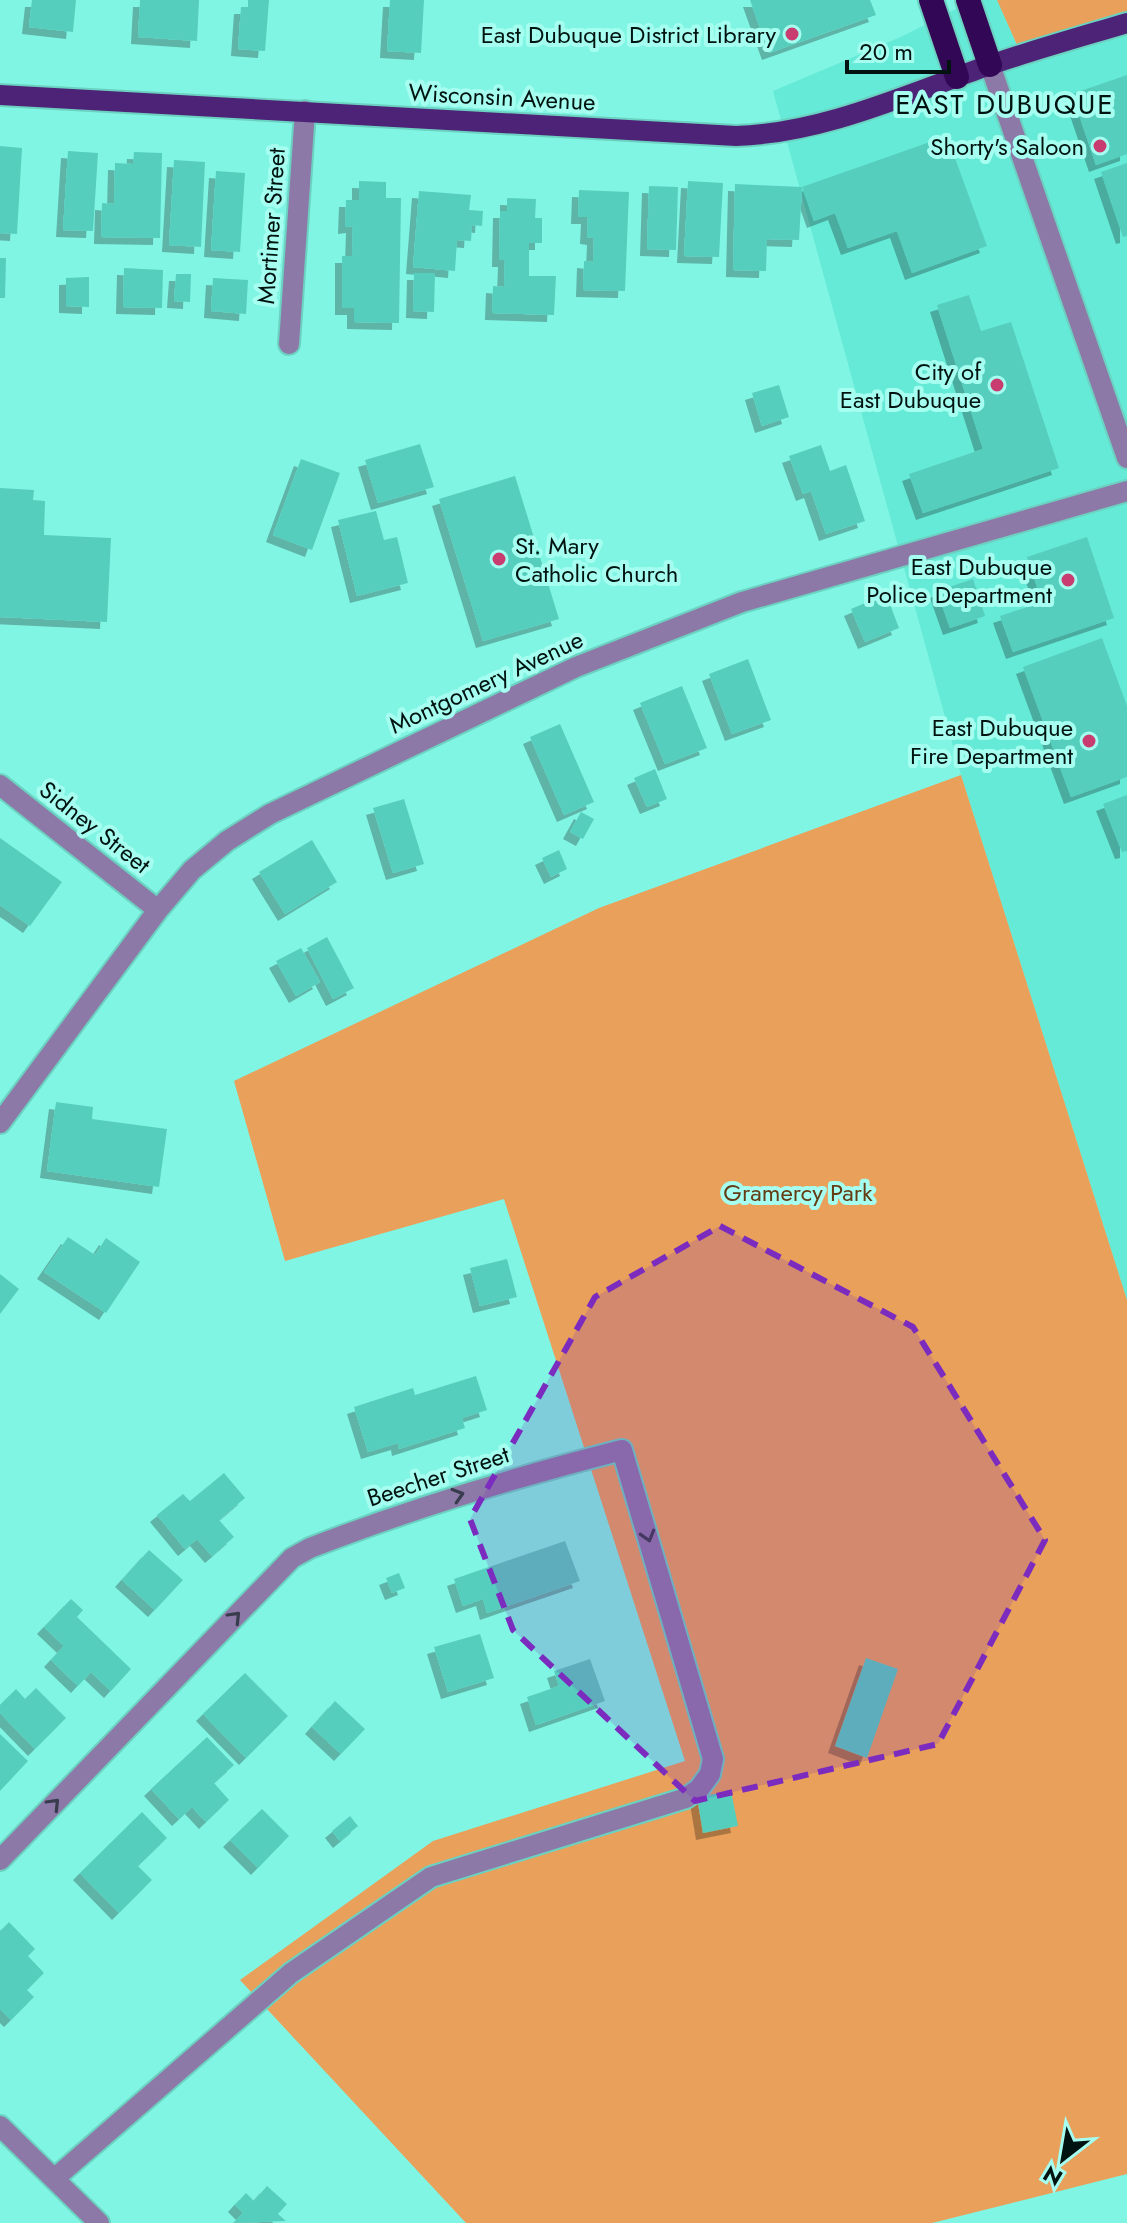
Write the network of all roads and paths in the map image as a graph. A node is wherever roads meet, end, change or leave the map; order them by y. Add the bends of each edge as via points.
1 (931, 0) edge
2 (968, 0) edge
3 (1127, 23) edge
4 (990, 65) junction
5 (957, 77) junction
6 (0, 95) edge
7 (305, 111) junction
8 (289, 344) dead end
9 (1127, 458) edge
10 (1127, 491) edge
11 (0, 785) edge
12 (158, 910) junction
13 (0, 1123) edge
14 (0, 1860) edge
15 (0, 2126) edge
16 (54, 2179) junction
17 (99, 2223) edge

1 - 5 highway
2 - 4 highway
3 - 4 main road, Wisconsin Avenue
4 - 5 main road, Wisconsin Avenue
4 - 9 street
5 - 7 main road, Wisconsin Avenue via 808,129 774,135
6 - 7 main road, Wisconsin Avenue
7 - 8 street, Mortimer Street
10 - 12 street, Montgomery Avenue via 742,602 576,667 270,814 192,870
11 - 12 street, Sidney Street
12 - 13 street, Montgomery Avenue
14 -> 16 street, Beecher Street via 292,1558 430,1504 622,1450 713,1759 699,1789 658,1808 431,1877 291,1973
15 - 16 street
16 - 17 street

